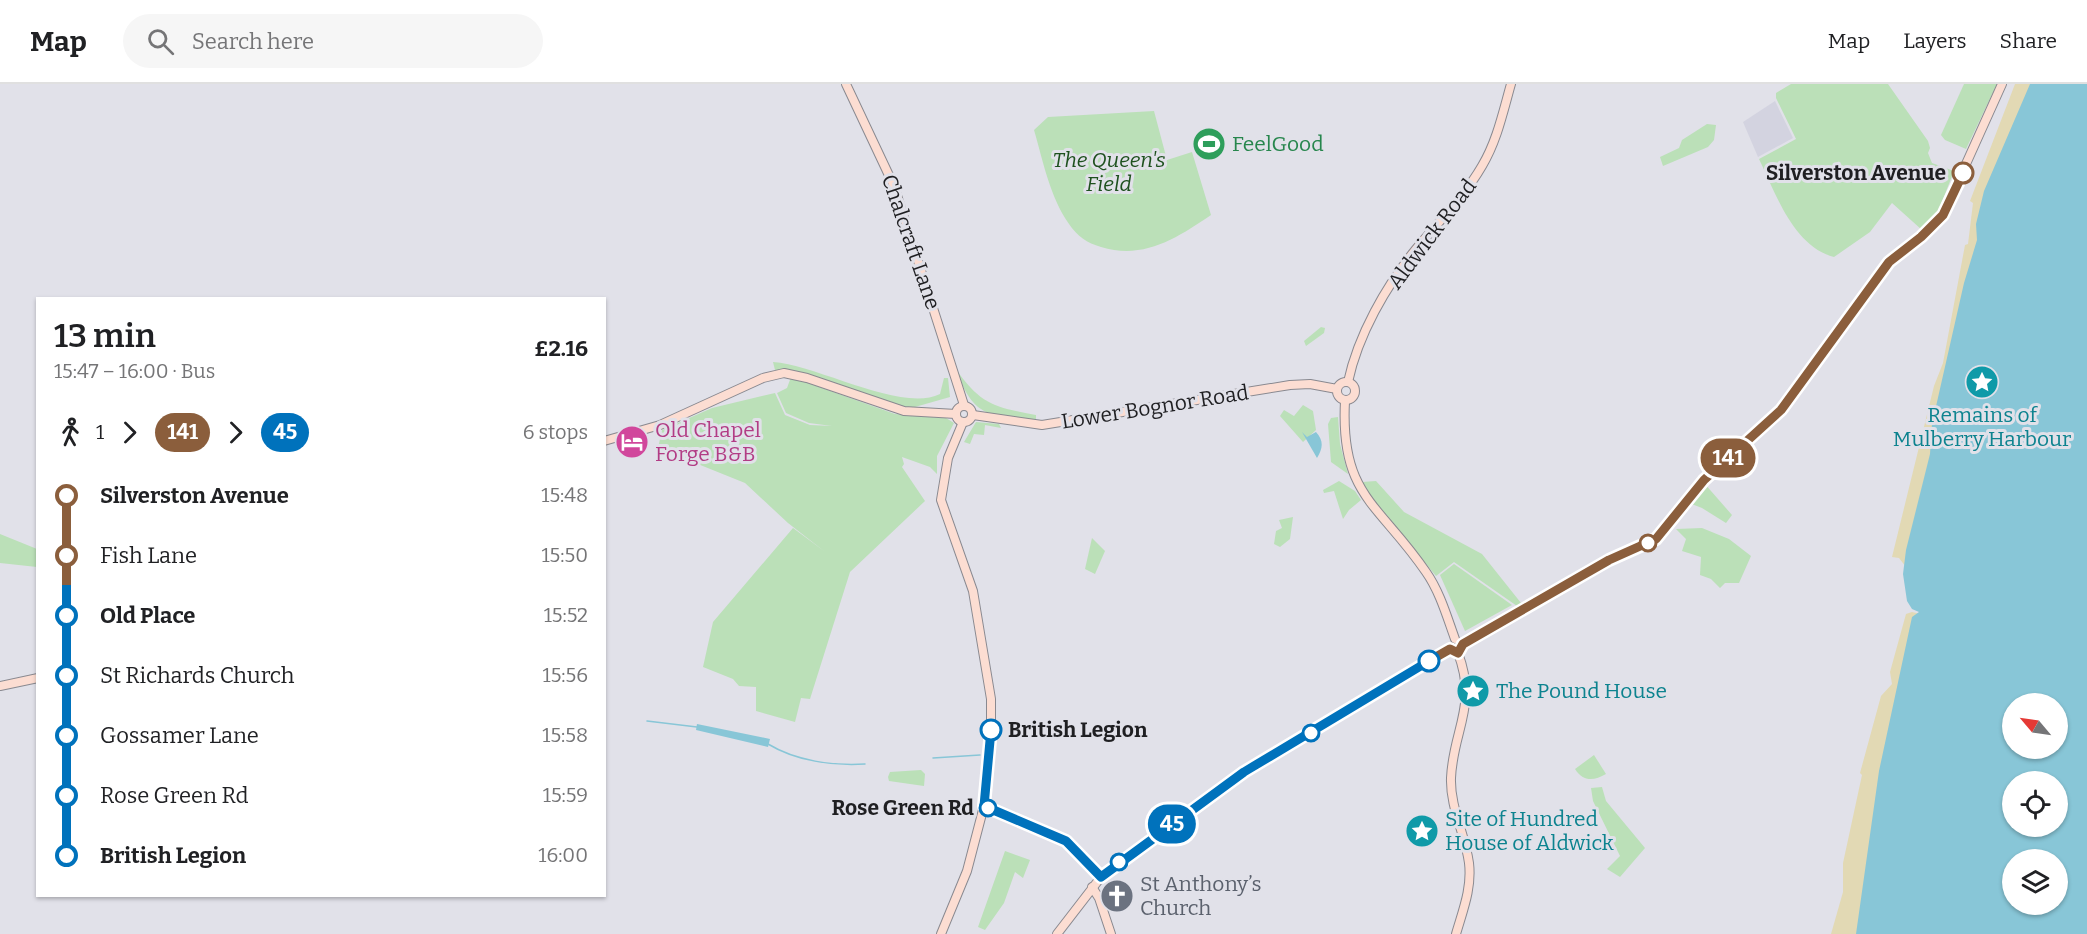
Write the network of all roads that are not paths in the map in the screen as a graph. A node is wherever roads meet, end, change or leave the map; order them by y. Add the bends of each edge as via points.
1 (846, 84) edge
2 (1511, 84) edge
3 (2002, 84) edge
4 (1348, 382) junction
5 (1337, 389) junction
6 (1345, 401) junction
7 (964, 405) junction
8 (956, 414) junction
9 (973, 414) junction
10 (963, 422) junction
11 (606, 440) edge
12 (1459, 642) junction
13 (1450, 649) junction
14 (1458, 653) junction
15 (36, 678) edge
16 (0, 686) edge
17 (984, 806) junction
18 (1101, 877) junction
19 (1092, 887) junction
20 (941, 934) edge
21 (1057, 934) edge
22 (1111, 934) edge
23 (1456, 934) edge

1 - 7 street, Chalcraft Lane via 894,186
2 - 4 street, Aldwick Road via 1484,164 1392,284 1360,344
3 - 12 street via 1943,215 1889,262 1781,410 1704,480 1656,539 1609,560
4 - 5 street
4 - 6 street via 1355,392 1353,398
5 - 6 street via 1338,397
5 - 9 street, Lower Bognor Road via 1290,385 1042,425
6 - 12 street via 1343,430 1356,482 1426,572
7 - 8 street
7 - 9 street
8 - 10 street
8 - 11 street via 904,411 784,373 763,378 660,425
9 - 10 street
10 - 17 street via 948,458 941,501 973,591 991,699
12 - 13 street via 1450,643
12 - 14 street
13 - 14 street
13 - 18 street via 1244,772
14 - 23 street via 1465,677 1466,708 1451,790 1470,879
15 - 16 street
17 - 18 street via 1066,841
17 - 20 street via 967,871
18 - 19 street
19 - 21 street
19 - 22 street

